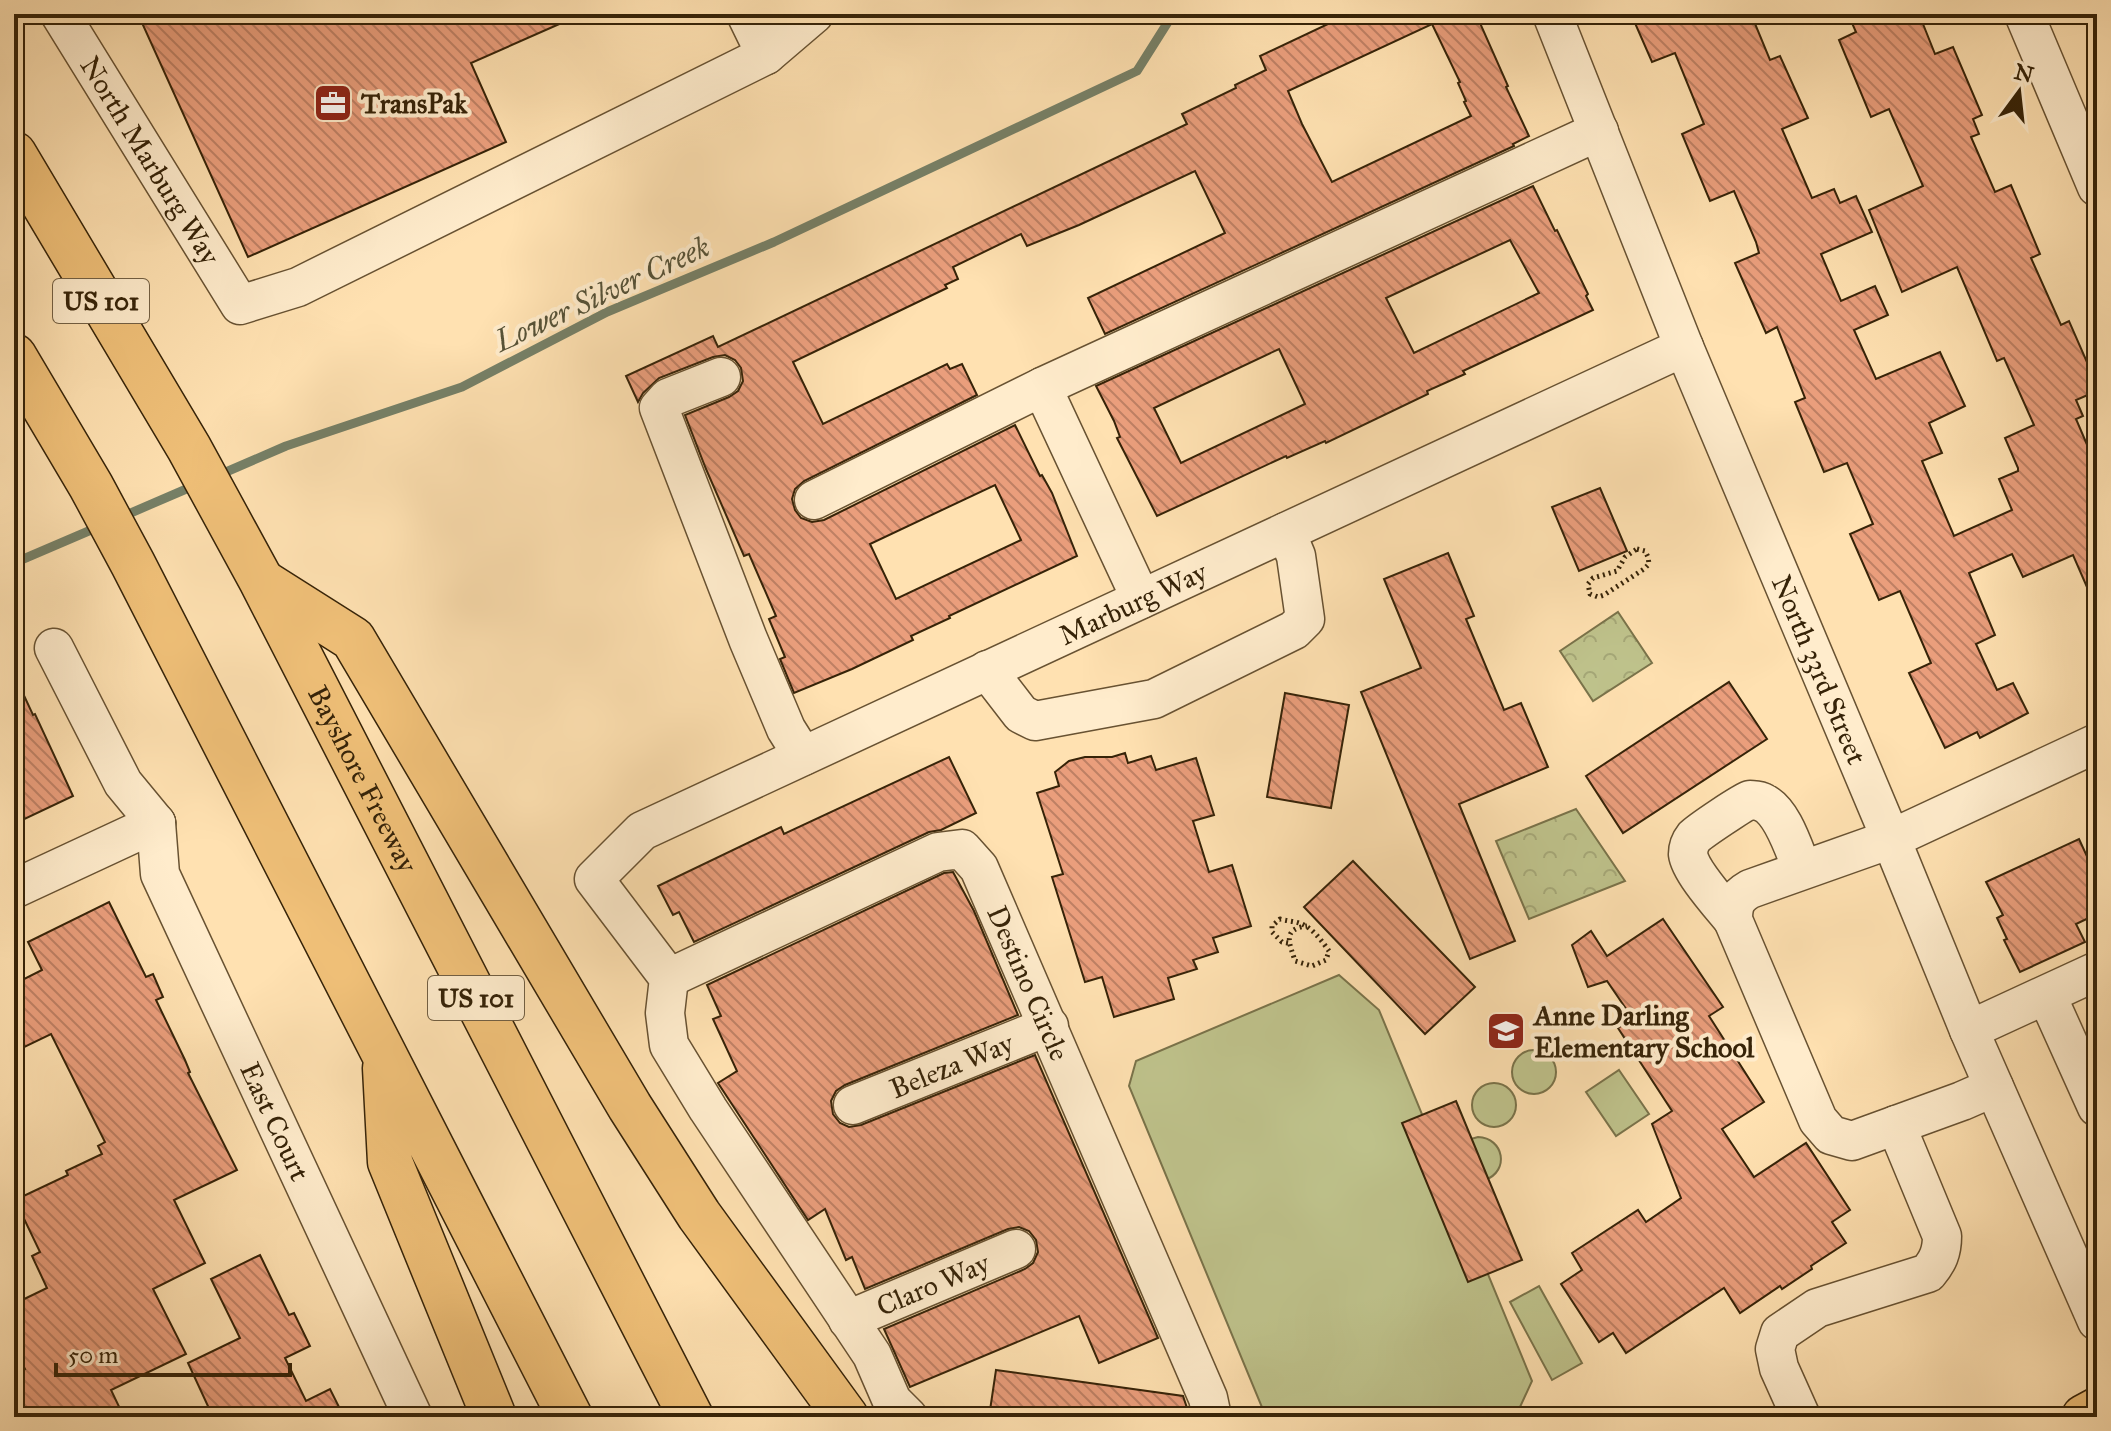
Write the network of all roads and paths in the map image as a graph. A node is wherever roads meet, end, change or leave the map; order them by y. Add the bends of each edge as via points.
1 (60, 14) edge
2 (746, 14) edge
3 (814, 14) edge
4 (1552, 14) edge
5 (2024, 14) edge
6 (766, 55) junction
7 (1599, 131) junction
8 (14, 154) edge
9 (2097, 187) edge
10 (1684, 347) junction
11 (14, 356) edge
12 (721, 377) dead end
13 (1042, 387) junction
14 (814, 500) dead end
15 (1286, 532) junction
16 (1622, 565) joint
17 (261, 580) junction
18 (1141, 599) junction
19 (54, 648) dead end
20 (987, 670) junction
21 (2097, 743) edge
22 (803, 756) junction
23 (156, 823) junction
24 (1891, 839) junction
25 (1802, 869) junction
26 (14, 889) edge
27 (1733, 920) junction
28 (1307, 926) junction
29 (1288, 943) junction
30 (2097, 971) edge
31 (669, 978) junction
32 (2047, 996) junction
33 (1049, 1026) junction
34 (1969, 1030) junction
35 (384, 1051) junction
36 (1994, 1087) junction
37 (853, 1105) dead end
38 (2097, 1107) edge
39 (1896, 1125) junction
40 (1016, 1249) dead end
41 (2086, 1268) edge
42 (848, 1320) junction
43 (2097, 1321) edge
44 (2097, 1410) edge
45 (413, 1417) edge
46 (494, 1417) edge
47 (570, 1417) edge
48 (691, 1417) edge
49 (846, 1417) edge
50 (908, 1417) edge
51 (1212, 1417) edge
52 (1799, 1417) edge
53 (2084, 1417) edge

1 - 6 street, North Marburg Way via 240,305 298,287
2 - 6 street
3 - 6 street
4 - 7 street, North 33rd Street
5 - 9 street
7 - 10 street, North 33rd Street
7 - 13 street
8 - 17 main road, Bayshore Freeway / US 101
10 - 15 street, Marburg Way
10 - 24 street, North 33rd Street
11 - 35 main road via 133,564
12 - 22 street via 668,398 659,408 748,639
13 - 14 street
13 - 18 street
15 - 18 street, Marburg Way
15 - 20 street via 1296,556 1305,619 1294,630 1154,699 1035,721 1021,714
16 - 16 path via 1593,578 1590,594 1604,595 1644,569 1648,557 1637,549
17 - 48 main road, Bayshore Freeway / US 101
17 - 49 main road via 353,639 630,1107 699,1215
18 - 20 street, Marburg Way
19 - 23 street via 123,783
20 - 22 street, Marburg Way
21 - 24 street
22 - 31 street, Marburg Way via 642,831 594,879
23 - 26 street
23 - 45 street, East Court via 160,874
24 - 25 street
24 - 34 street, North 33rd Street
25 - 27 street via 1738,896
25 - 27 street via 1785,826 1762,801 1742,804 1695,836 1688,856 1693,868
27 - 39 street via 1818,1120 1831,1135 1852,1141
28 - 29 path via 1291,932
28 - 29 path via 1276,921 1272,932
28 - 29 path via 1329,951 1326,960 1300,964
30 - 32 street
31 - 33 street, Destino Circle via 938,852 962,849 979,868
31 - 42 street via 669,1045
32 - 34 street
32 - 38 street
33 - 37 street, Beleza Way
33 - 51 street, Destino Circle
34 - 36 street, North 33rd Street
35 - 46 main road via 390,1162
35 - 47 main road
36 - 39 street
36 - 41 street, North 33rd Street
39 - 52 street via 1942,1236 1942,1251 1928,1273 1817,1308 1780,1333 1775,1349 1779,1368
40 - 42 street, Claro Way
41 - 43 street, North 33rd Street
42 - 50 street via 872,1355 892,1401
44 - 53 main road

